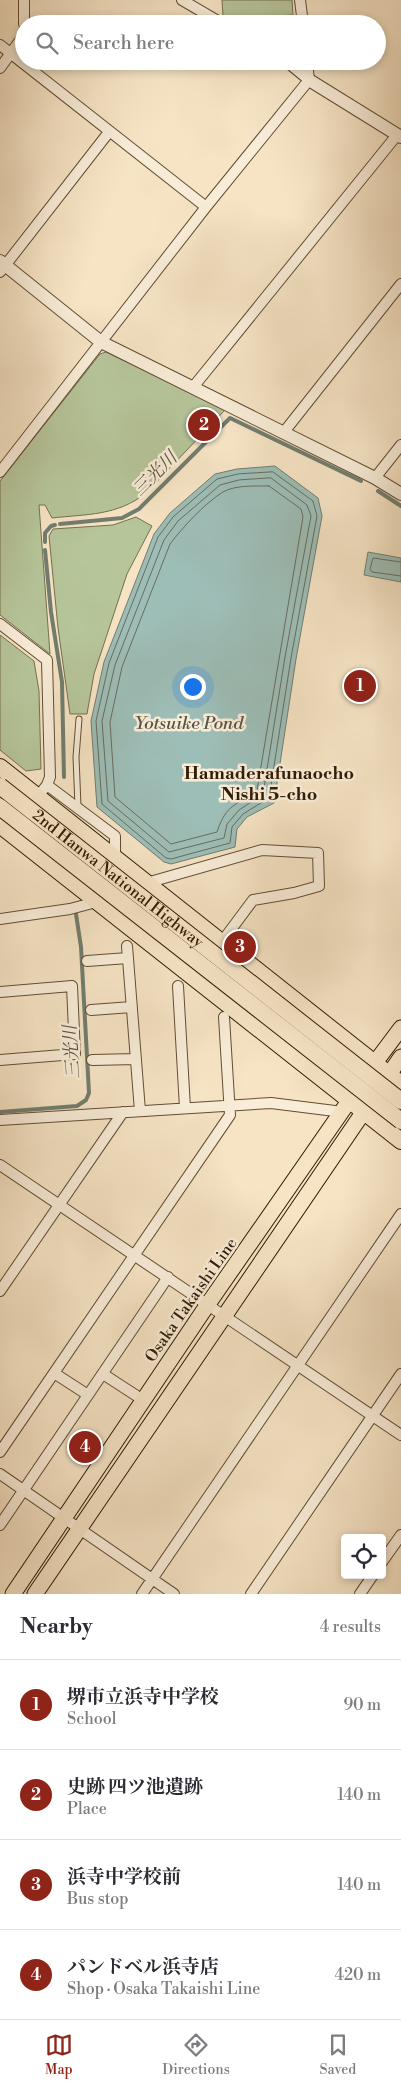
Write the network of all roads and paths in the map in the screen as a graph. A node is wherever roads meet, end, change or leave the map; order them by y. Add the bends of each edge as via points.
1 (24, 0) edge
2 (182, 0) edge
3 (300, 0) edge
4 (24, 15) edge
5 (207, 15) edge
6 (302, 15) edge
7 (0, 45) edge
8 (15, 47) edge
9 (10, 54) junction
10 (15, 58) edge
11 (0, 68) edge
12 (30, 70) edge
13 (296, 70) edge
14 (307, 70) edge
15 (308, 80) junction
16 (109, 132) junction
17 (399, 136) edge
18 (206, 207) junction
19 (2, 266) edge
20 (401, 284) edge
21 (101, 342) junction
22 (194, 386) junction
23 (284, 432) junction
24 (401, 445) edge
25 (0, 472) edge
26 (375, 478) junction
27 (401, 494) edge
28 (0, 624) edge
29 (79, 719) dead end
30 (0, 767) edge
31 (0, 786) edge
32 (42, 791) junction
33 (78, 806) junction
34 (0, 807) edge
35 (0, 825) edge
36 (115, 858) junction
37 (145, 883) junction
38 (98, 901) junction
39 (0, 919) edge
40 (221, 943) junction
41 (128, 946) dead end
42 (128, 958) junction
43 (87, 962) dead end
44 (178, 986) dead end
45 (0, 992) edge
46 (132, 1007) junction
47 (91, 1010) dead end
48 (224, 1017) dead end
49 (401, 1028) edge
50 (401, 1057) edge
51 (136, 1059) junction
52 (0, 1060) edge
53 (92, 1060) dead end
54 (374, 1063) junction
55 (395, 1079) edge
56 (401, 1101) edge
57 (229, 1106) junction
58 (347, 1106) junction
59 (185, 1108) junction
60 (140, 1111) junction
61 (123, 1112) junction
62 (364, 1112) junction
63 (0, 1120) edge
64 (401, 1121) edge
65 (401, 1141) edge
66 (0, 1165) edge
67 (58, 1204) junction
68 (401, 1214) edge
69 (135, 1254) junction
70 (168, 1277) junction
71 (0, 1291) edge
72 (208, 1304) junction
73 (224, 1314) junction
74 (300, 1366) junction
75 (54, 1373) junction
76 (103, 1374) junction
77 (401, 1374) edge
78 (88, 1395) junction
79 (143, 1400) junction
80 (372, 1416) junction
81 (401, 1435) edge
82 (0, 1452) edge
83 (0, 1474) edge
84 (24, 1490) junction
85 (64, 1518) junction
86 (0, 1525) edge
87 (79, 1529) junction
88 (401, 1535) edge
89 (386, 1556) edge
90 (370, 1579) edge
91 (152, 1580) junction
92 (13, 1594) edge
93 (35, 1594) edge
94 (142, 1594) edge
95 (174, 1594) edge
96 (252, 1594) edge
97 (360, 1594) edge

1 - 4 street
2 - 5 street
3 - 6 street
7 - 9 street
8 - 9 street
9 - 10 street
9 - 11 street
12 - 16 street
13 - 15 street
14 - 15 street
15 - 17 street
15 - 18 street
16 - 18 street
16 - 19 street
17 - 22 street
18 - 21 street
19 - 21 street
20 - 23 street
21 - 22 street
21 - 25 street
22 - 23 street
23 - 26 street
24 - 26 street
26 - 27 street
28 - 32 street via 47,660 50,777
29 - 33 lane via 76,757
30 - 32 highway
31 - 56 highway, 2nd Hanwa National Highway, bridge
32 - 33 street
32 - 36 highway
33 - 36 street via 115,836
34 - 64 highway, 2nd Hanwa National Highway, bridge
35 - 38 highway
36 - 37 highway
37 - 38 street
37 - 40 highway
37 - 40 street via 262,850 318,853 319,886 294,894 253,900
38 - 39 street via 70,910
38 - 58 highway
40 - 54 highway
41 - 42 street
42 - 43 street
42 - 46 street
44 - 59 street
45 - 52 street via 72,986 75,1054
46 - 47 street
46 - 51 street
48 - 57 street
49 - 54 main road, Osaka Takaishi Line
50 - 55 main road
51 - 53 street
51 - 60 street
54 - 55 highway
54 - 58 main road, Osaka Takaishi Line
55 - 62 main road
57 - 58 street via 271,1103
57 - 59 street
57 - 69 street via 230,1115
58 - 62 highway
58 - 72 main road, Osaka Takaishi Line
59 - 60 street
60 - 61 street
61 - 63 street
61 - 67 street
62 - 65 highway
62 - 73 main road
66 - 67 street
67 - 69 street
67 - 71 street
68 - 74 street
69 - 70 street
69 - 75 street
70 - 72 street
70 - 76 street
72 - 73 street
72 - 79 main road, Osaka Takaishi Line
73 - 74 street
73 - 87 main road
74 - 80 street
74 - 91 street
75 - 78 street
75 - 82 street
76 - 78 street
76 - 79 street
77 - 80 street
78 - 84 street
79 - 85 main road, Osaka Takaishi Line
80 - 81 street
80 - 96 street
83 - 84 street
84 - 85 street
84 - 86 street
85 - 87 street
85 - 92 main road, Osaka Takaishi Line
87 - 91 street
87 - 93 main road
88 - 89 street
90 - 97 street
91 - 94 street
91 - 95 street

